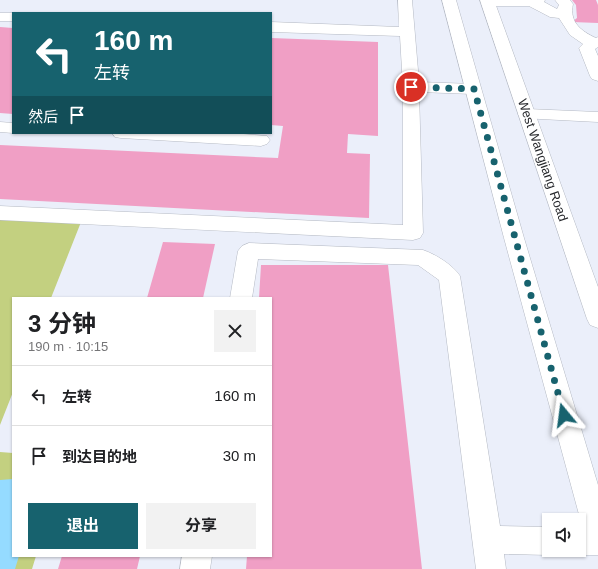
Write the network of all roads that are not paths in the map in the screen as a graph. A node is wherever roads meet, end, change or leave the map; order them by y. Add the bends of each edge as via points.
1 (405, 0) edge
2 (449, 0) edge
3 (488, 1) edge
4 (535, 1) edge
5 (563, 7) edge
6 (0, 17) edge
7 (12, 17) edge
8 (272, 27) edge
9 (407, 32) junction
10 (596, 42) edge
11 (598, 76) edge
12 (411, 87) junction
13 (474, 89) junction
14 (527, 114) junction
15 (598, 117) edge
16 (0, 127) edge
17 (12, 128) edge
18 (141, 134) edge
19 (261, 140) dead end
20 (0, 213) edge
21 (241, 297) edge
22 (598, 319) edge
23 (598, 532) edge
24 (488, 540) junction
25 (542, 541) edge
26 (586, 541) edge
27 (598, 541) edge
28 (197, 557) edge
29 (195, 569) edge
30 (491, 569) edge

1 - 9 main road
2 - 13 main road
3 - 4 main road
3 - 14 main road, West Wangjiang Road
4 - 5 main road via 555,14
5 - 10 main road via 569,25 579,36
6 - 7 main road
8 - 9 main road
9 - 12 main road
10 - 11 main road via 587,48
12 - 13 main road
12 - 20 main road via 413,233
13 - 23 main road
14 - 15 main road
14 - 22 main road, West Wangjiang Road
16 - 17 main road
18 - 19 main road
21 - 24 main road via 249,251 423,258 449,276
24 - 25 main road
24 - 30 main road
26 - 27 main road
28 - 29 main road

